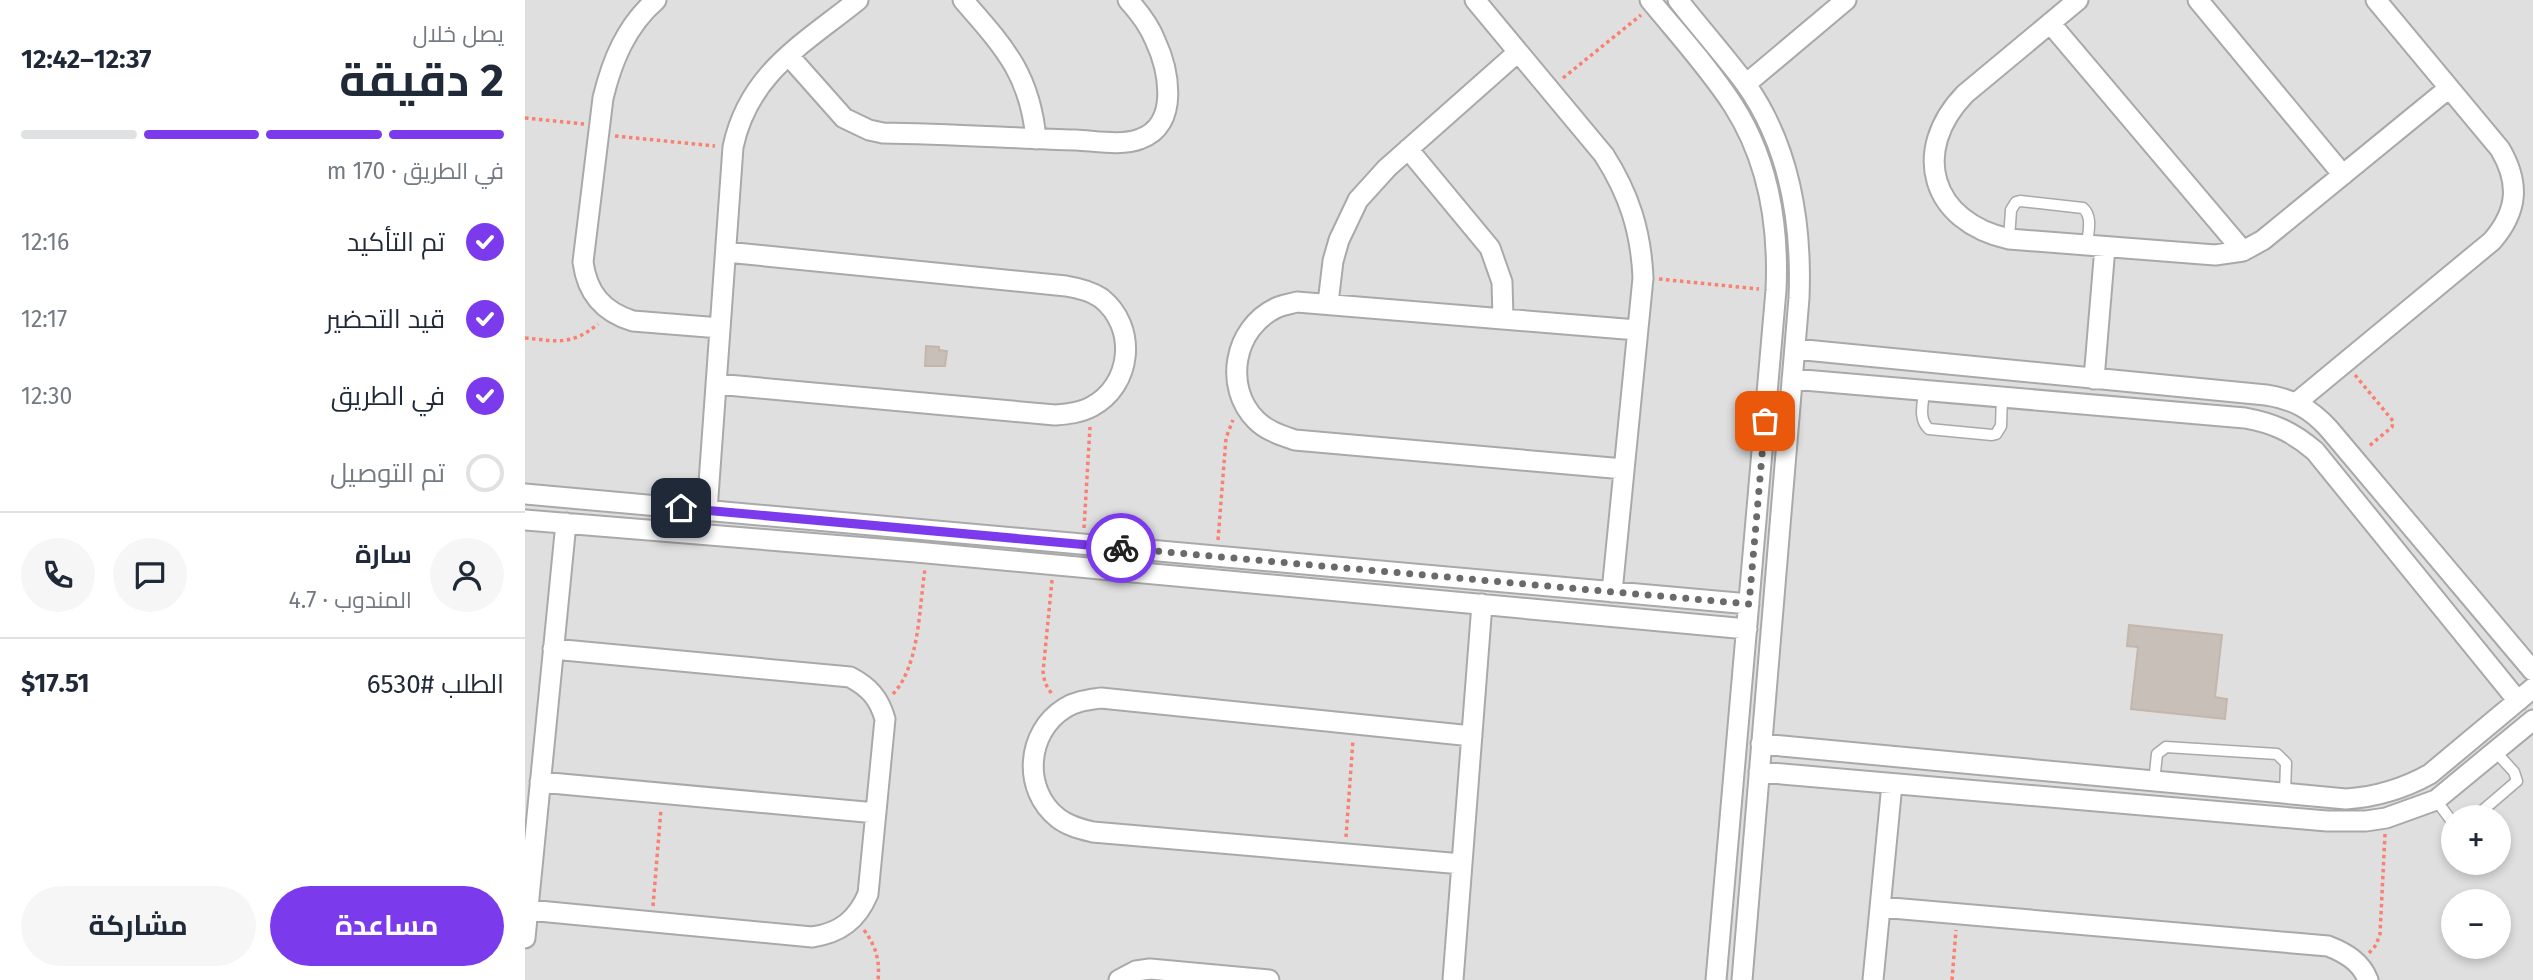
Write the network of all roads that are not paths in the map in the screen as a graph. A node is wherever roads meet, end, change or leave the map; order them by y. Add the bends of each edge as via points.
1 (656, 0) edge
2 (858, 0) edge
3 (963, 0) edge
4 (1128, 0) edge
5 (1475, 0) edge
6 (1678, 0) edge
7 (1846, 0) edge
8 (2078, 0) edge
9 (2198, 0) edge
10 (2376, 0) edge
11 (1652, 2) edge
12 (2050, 23) junction
13 (1518, 52) junction
14 (789, 56) junction
15 (1746, 84) junction
16 (2449, 88) junction
17 (1036, 139) junction
18 (1408, 149) junction
19 (2343, 174) junction
20 (2009, 239) junction
21 (2096, 246) junction
22 (2243, 251) junction
23 (726, 252) junction
24 (1328, 303) junction
25 (1503, 318) junction
26 (720, 328) junction
27 (1637, 330) junction
28 (1795, 349) junction
29 (1792, 379) junction
30 (2094, 379) junction
31 (716, 384) junction
32 (1924, 391) junction
33 (2003, 397) junction
34 (2296, 402) junction
35 (1624, 469) junction
36 (525, 494) edge
37 (707, 511) junction
38 (525, 520) edge
39 (566, 523) junction
40 (918, 530) junction
41 (921, 552) junction
42 (1251, 559) junction
43 (1249, 582) junction
44 (1612, 592) junction
45 (1482, 604) junction
46 (1749, 604) junction
47 (1747, 629) junction
48 (553, 649) junction
49 (2533, 671) edge
50 (2525, 694) edge
51 (2533, 720) edge
52 (1472, 736) junction
53 (1761, 744) junction
54 (2495, 751) junction
55 (1759, 772) junction
56 (540, 782) junction
57 (2154, 782) junction
58 (1892, 784) junction
59 (2285, 795) junction
60 (2436, 800) junction
61 (2489, 805) edge
62 (2441, 807) edge
63 (876, 813) junction
64 (1462, 864) junction
65 (1880, 907) junction
66 (528, 910) junction
67 (525, 938) edge
68 (1119, 980) edge
69 (1269, 980) edge
70 (1453, 980) edge
71 (1716, 980) edge
72 (1742, 980) edge
73 (1873, 980) edge
74 (2368, 980) edge

1 - 26 street via 632,26 609,73 583,262 590,289 607,309 633,321
2 - 14 street
3 - 17 street via 1015,65 1030,100
4 - 17 street via 1155,39 1165,71 1167,104 1158,127 1126,142
5 - 13 street
6 - 15 street
7 - 15 street
8 - 12 street
9 - 19 street
10 - 16 street
11 - 46 street via 1734,107 1749,135 1776,226 1776,290
12 - 20 street via 1950,110 1934,150 1941,192 1953,210 1968,225
12 - 22 street
13 - 18 street
13 - 27 street via 1604,155 1629,201 1638,226 1643,278
14 - 17 street via 844,118 869,130
14 - 23 street via 768,74 743,112 733,147
15 - 28 street via 1776,141 1795,202 1800,266
16 - 19 street
16 - 34 street via 2509,164 2514,197 2503,228
18 - 24 street via 1372,183 1347,219 1333,261
18 - 25 street via 1490,248 1502,282
19 - 22 street
20 - 21 street
20 - 21 lane via 2011,210 2020,201 2083,208
21 - 22 street via 2215,256
21 - 30 street
23 - 26 street
23 - 31 street via 1084,289 1114,311 1126,346 1125,365 1118,382 1091,408 1055,415
24 - 25 street
24 - 35 street via 1297,302 1276,308 1257,321 1244,338 1237,359 1243,402 1256,420 1274,433 1295,440
25 - 27 street
26 - 31 street
27 - 35 street
28 - 29 street
28 - 30 street
29 - 32 street
29 - 53 street
30 - 34 street via 2266,395
31 - 37 street
32 - 33 street
32 - 33 lane via 1922,417 1929,429 1992,435 2001,426
33 - 50 street via 2245,418 2291,433 2315,451
34 - 49 street via 2319,418
35 - 44 street
36 - 37 street
37 - 40 street
38 - 39 street
39 - 41 street
39 - 48 street
40 - 41 street
40 - 42 street
41 - 43 street
42 - 43 street
42 - 44 street
43 - 45 street
44 - 46 street
45 - 47 street
45 - 52 street
46 - 47 street
47 - 71 street
48 - 56 street
48 - 63 street via 850,677 874,693 885,719
50 - 59 street via 2430,774 2398,789 2346,799
51 - 54 street
52 - 64 street
52 - 64 street via 1101,698 1082,700 1051,719 1034,752 1033,771 1045,806 1075,828
53 - 55 street
53 - 57 street
54 - 60 street
54 - 61 lane via 2517,781
55 - 58 street
55 - 72 street
56 - 63 street
56 - 66 street
57 - 59 street
57 - 59 lane via 2157,754 2166,747 2277,754 2286,763
58 - 60 street via 2327,821 2386,818
58 - 65 street
60 - 62 lane
63 - 66 street via 868,894 853,920 827,935
64 - 70 street
65 - 73 street
65 - 74 street via 2329,946 2355,961
66 - 67 street
68 - 69 street via 1150,970

